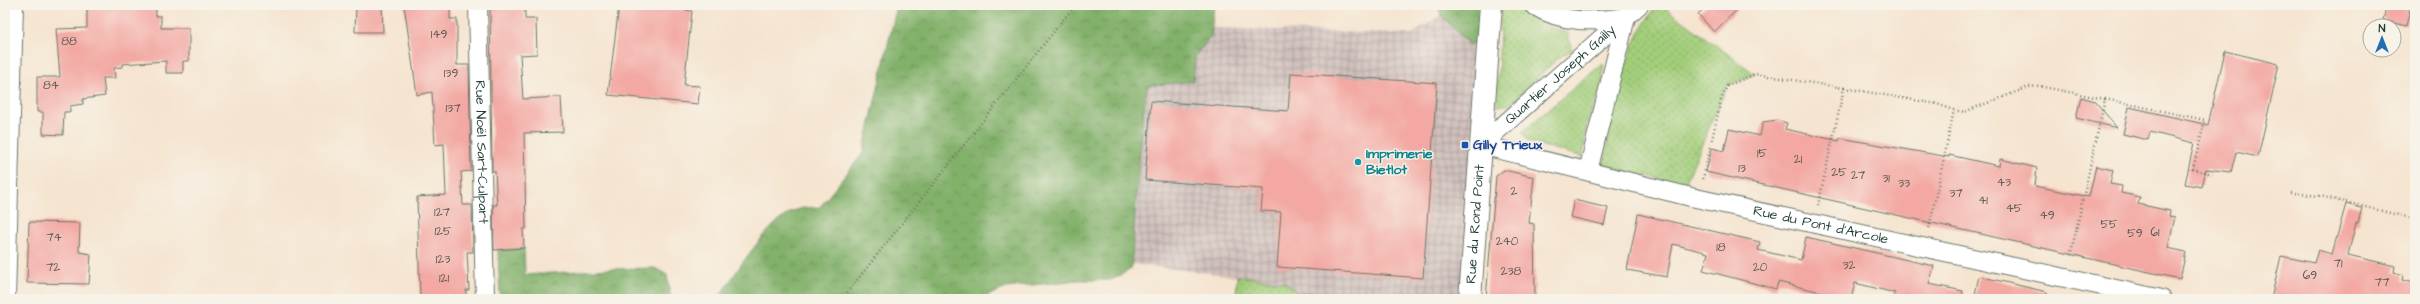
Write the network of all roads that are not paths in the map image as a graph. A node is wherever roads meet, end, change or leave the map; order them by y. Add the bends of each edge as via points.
1 (14, 5) edge
2 (478, 5) edge
3 (1491, 5) edge
4 (1533, 5) edge
5 (1639, 5) edge
6 (1626, 17) junction
7 (1481, 145) junction
8 (1588, 171) junction
9 (6, 299) edge
10 (485, 299) edge
11 (1470, 299) edge
12 (2162, 299) edge

1 - 9 street
2 - 10 street, Rue Noël Sart-Culpart
3 - 7 street, Rue du Rond Point
4 - 6 street via 1554,17 1575,21
5 - 6 street, Quartier Joseph Gailly
6 - 7 street, Quartier Joseph Gailly
6 - 8 street
7 - 8 street, Rue du Pont d'Arcole
7 - 11 street, Rue du Rond Point
8 - 12 street, Rue du Pont d'Arcole via 1698,199

